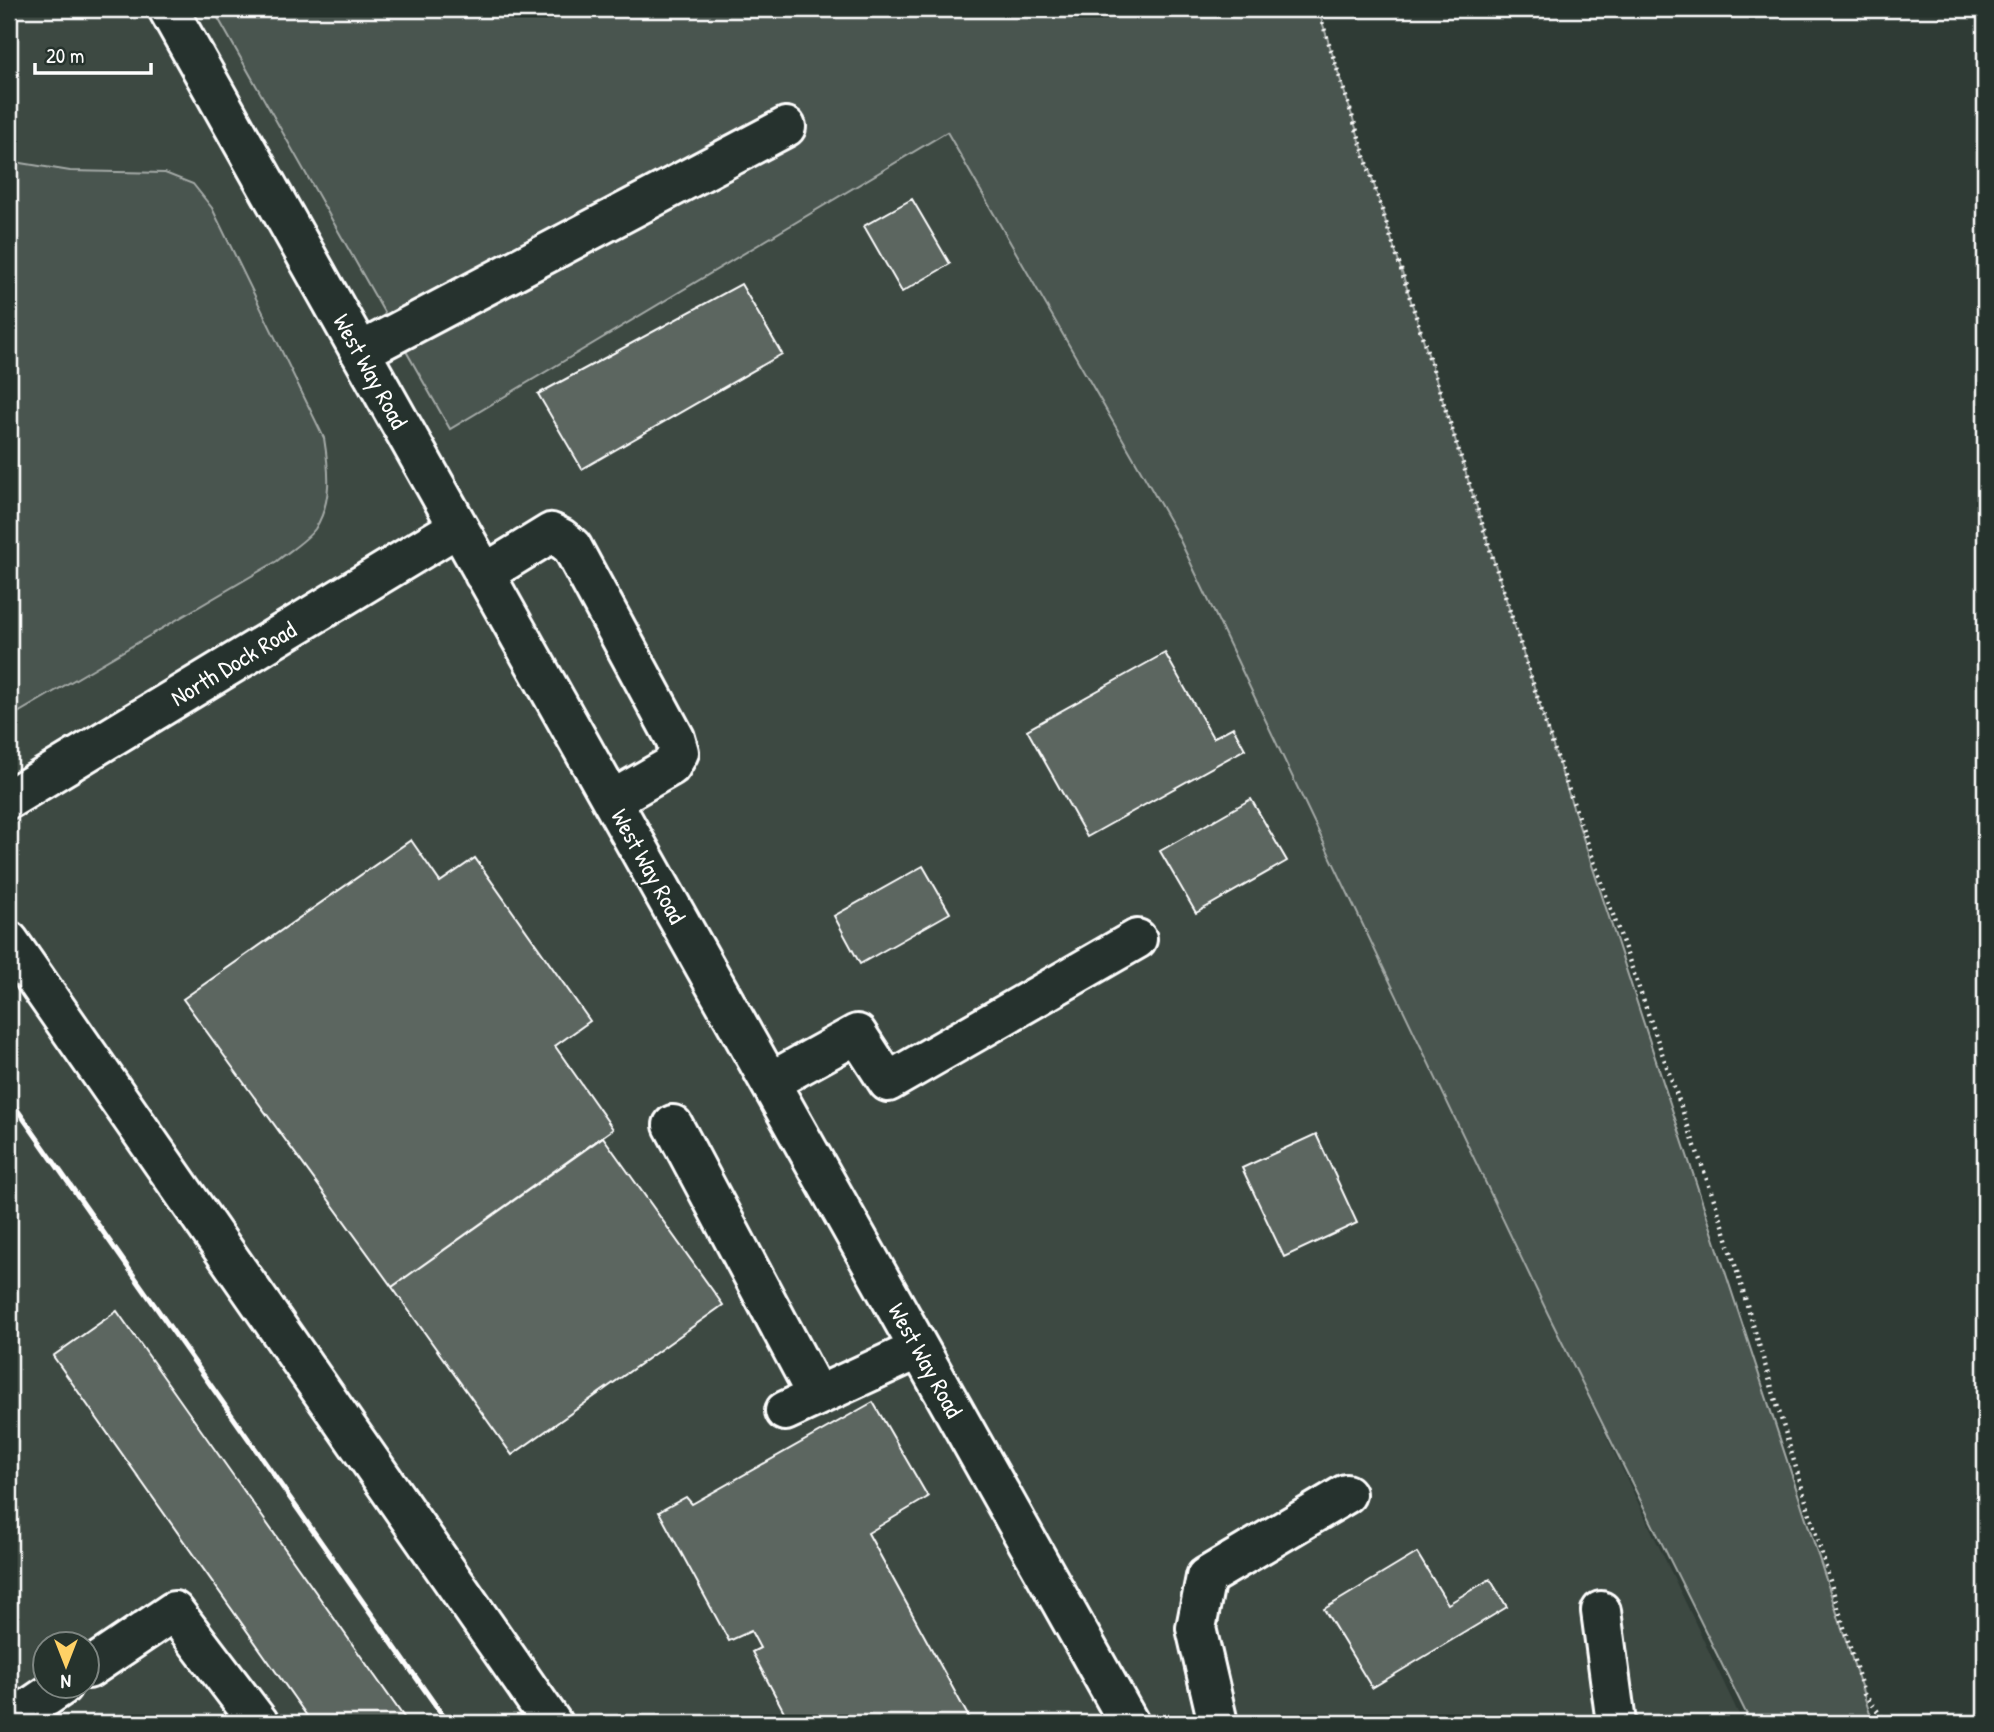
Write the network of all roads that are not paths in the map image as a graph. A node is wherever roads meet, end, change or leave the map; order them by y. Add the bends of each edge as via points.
1 (167, 9) edge
2 (786, 127) dead end
3 (360, 352) junction
4 (458, 527) junction
5 (484, 574) junction
6 (9, 799) edge
7 (612, 800) junction
8 (1137, 939) dead end
9 (9, 941) edge
10 (770, 1082) junction
11 (673, 1125) dead end
12 (919, 1349) junction
13 (1346, 1494) dead end
14 (1601, 1611) dead end
15 (102, 1660) edge
16 (41, 1700) edge
17 (9, 1722) edge
18 (259, 1723) edge
19 (552, 1723) edge
20 (1129, 1723) edge
21 (1218, 1723) edge
22 (1616, 1723) edge

1 - 3 lane, West Way Road
2 - 3 lane
3 - 4 lane, West Way Road
4 - 5 lane, West Way Road
4 - 6 lane, North Dock Road
5 - 7 lane, West Way Road
5 - 7 lane via 551,533 572,547 679,752 671,766
7 - 10 lane, West Way Road
8 - 10 lane via 888,1082 857,1034
9 - 19 lane
10 - 12 lane, West Way Road
11 - 12 lane via 801,1404
12 - 20 lane, West Way Road
13 - 21 lane via 1206,1577 1196,1628
14 - 22 lane
15 - 18 lane via 174,1611
16 - 17 lane

